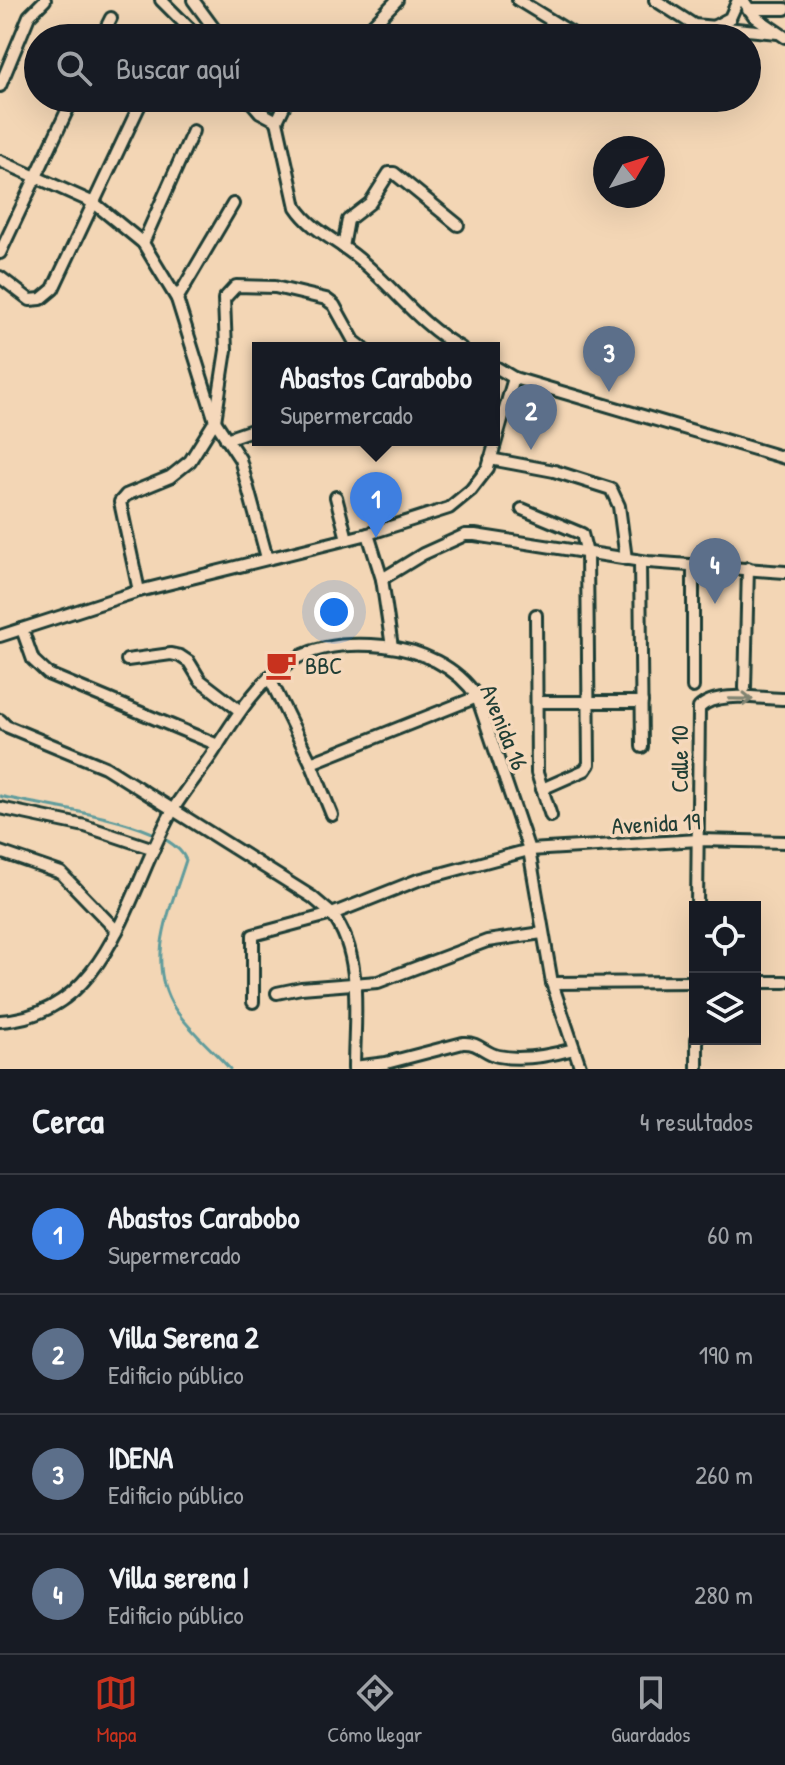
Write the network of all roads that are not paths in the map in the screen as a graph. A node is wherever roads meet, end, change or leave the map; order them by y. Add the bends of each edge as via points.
1 (45, 0) edge
2 (161, 0) edge
3 (193, 0) edge
4 (397, 0) edge
5 (518, 0) edge
6 (655, 0) edge
7 (743, 3) edge
8 (785, 9) edge
9 (111, 18) dead end
10 (26, 24) edge
11 (108, 24) edge
12 (185, 24) edge
13 (211, 24) edge
14 (374, 24) edge
15 (557, 24) edge
16 (694, 24) edge
17 (716, 24) edge
18 (24, 28) edge
19 (761, 33) edge
20 (781, 35) edge
21 (0, 86) edge
22 (66, 112) edge
23 (136, 112) edge
24 (260, 112) edge
25 (281, 112) edge
26 (277, 121) junction
27 (193, 131) dead end
28 (0, 161) edge
29 (36, 177) junction
30 (94, 203) junction
31 (233, 204) dead end
32 (458, 225) dead end
33 (143, 243) junction
34 (343, 247) junction
35 (0, 253) edge
36 (0, 277) edge
37 (177, 299) junction
38 (355, 342) edge
39 (452, 342) edge
40 (500, 370) edge
41 (514, 378) junction
42 (215, 421) junction
43 (500, 425) edge
44 (252, 430) edge
45 (226, 439) junction
46 (494, 446) edge
47 (785, 458) edge
48 (490, 459) junction
49 (336, 497) dead end
50 (522, 509) dead end
51 (368, 534) junction
52 (347, 539) junction
53 (587, 553) junction
54 (267, 558) junction
55 (626, 559) junction
56 (640, 561) junction
57 (693, 565) junction
58 (748, 568) junction
59 (785, 572) edge
60 (382, 579) junction
61 (139, 591) junction
62 (536, 615) dead end
63 (22, 629) junction
64 (0, 636) edge
65 (392, 647) junction
66 (127, 660) dead end
67 (269, 677) junction
68 (693, 687) dead end
69 (745, 688) dead end
70 (477, 697) junction
71 (785, 699) edge
72 (538, 702) junction
73 (642, 702) junction
74 (589, 703) junction
75 (239, 710) junction
76 (0, 720) edge
77 (218, 745) junction
78 (642, 747) dead end
79 (311, 763) junction
80 (542, 789) junction
81 (0, 808) edge
82 (172, 814) junction
83 (332, 815) dead end
84 (551, 816) dead end
85 (699, 840) junction
86 (785, 842) edge
87 (157, 845) junction
88 (529, 850) junction
89 (0, 852) edge
90 (697, 901) edge
91 (332, 914) junction
92 (117, 931) junction
93 (542, 933) junction
94 (689, 982) edge
95 (761, 982) edge
96 (785, 982) edge
97 (552, 983) junction
98 (354, 985) junction
99 (277, 993) dead end
100 (253, 1002) dead end
101 (0, 1021) edge
102 (697, 1045) edge
103 (574, 1049) junction
104 (354, 1068) edge
105 (577, 1068) edge
106 (697, 1069) edge

1 - 10 street
2 - 12 street
3 - 13 street
4 - 14 street
5 - 15 street
6 - 16 street
7 - 8 street
7 - 17 street
7 - 20 street
9 - 11 street
18 - 21 street
19 - 20 street
22 - 29 street
23 - 30 street
24 - 26 street
25 - 26 street
26 - 34 street via 296,207 315,229
27 - 33 street
28 - 29 street
29 - 30 street
29 - 35 street
30 - 33 street
30 - 36 street via 53,289 41,299 30,300
31 - 37 street
32 - 34 street via 389,173 370,203 348,220
33 - 37 street
34 - 39 street via 420,321
37 - 42 street
38 - 42 street via 326,299 275,287 236,286 224,299 226,350
40 - 41 street
41 - 43 street
41 - 47 street
42 - 45 street
42 - 61 street via 190,461 120,502
44 - 45 street
45 - 54 street via 240,459
46 - 48 street
48 - 51 street via 471,490 449,508
48 - 55 street via 611,489 619,506
49 - 52 street
50 - 53 street via 582,534
51 - 52 street
51 - 60 street
52 - 54 street
53 - 55 street
53 - 60 street via 465,535
53 - 74 street
54 - 61 street
55 - 56 street
56 - 57 street
56 - 73 street
57 - 58 street
57 - 68 street
58 - 59 street
58 - 69 street
60 - 65 street
61 - 63 street
62 - 72 street
63 - 64 street
63 - 77 street via 33,660 48,674
65 - 67 street, Avenida 16 via 328,645 301,655
65 - 70 street, Avenida 16 via 442,663
66 - 75 street via 180,656 200,680
67 - 75 street, Avenida 16
67 - 79 street
70 - 79 street
70 - 88 street, Avenida 16
85 -> 71 street, Calle 10 via 699,708 719,699
72 - 74 street
72 - 80 street via 537,773
73 - 74 street
73 - 78 street
74 - 80 street via 589,764
75 - 77 street, Avenida 16
76 - 82 street via 105,767
77 - 82 street, Avenida 16
79 - 83 street
80 - 84 street
81 - 87 street
82 - 87 street, Avenida 16
82 - 91 street
85 - 86 street, Avenida 19
85 - 88 street, Avenida 19
85 - 90 street, Calle 10
87 - 92 street
88 - 91 street, Avenida 19 via 418,880
88 - 93 street, Avenida 16
89 - 92 street via 61,873
91 - 98 street via 346,936
91 - 100 street, Avenida 19 via 253,935
92 - 101 street via 85,980 61,1004 35,1016
93 - 97 street, Avenida 16
93 - 98 street via 487,941 378,982
94 - 97 street
95 - 96 street
97 - 103 street, Avenida 16
98 - 99 street
98 - 104 street
102 - 106 street
103 - 104 street via 501,1056 473,1042
103 - 105 street, Avenida 16

